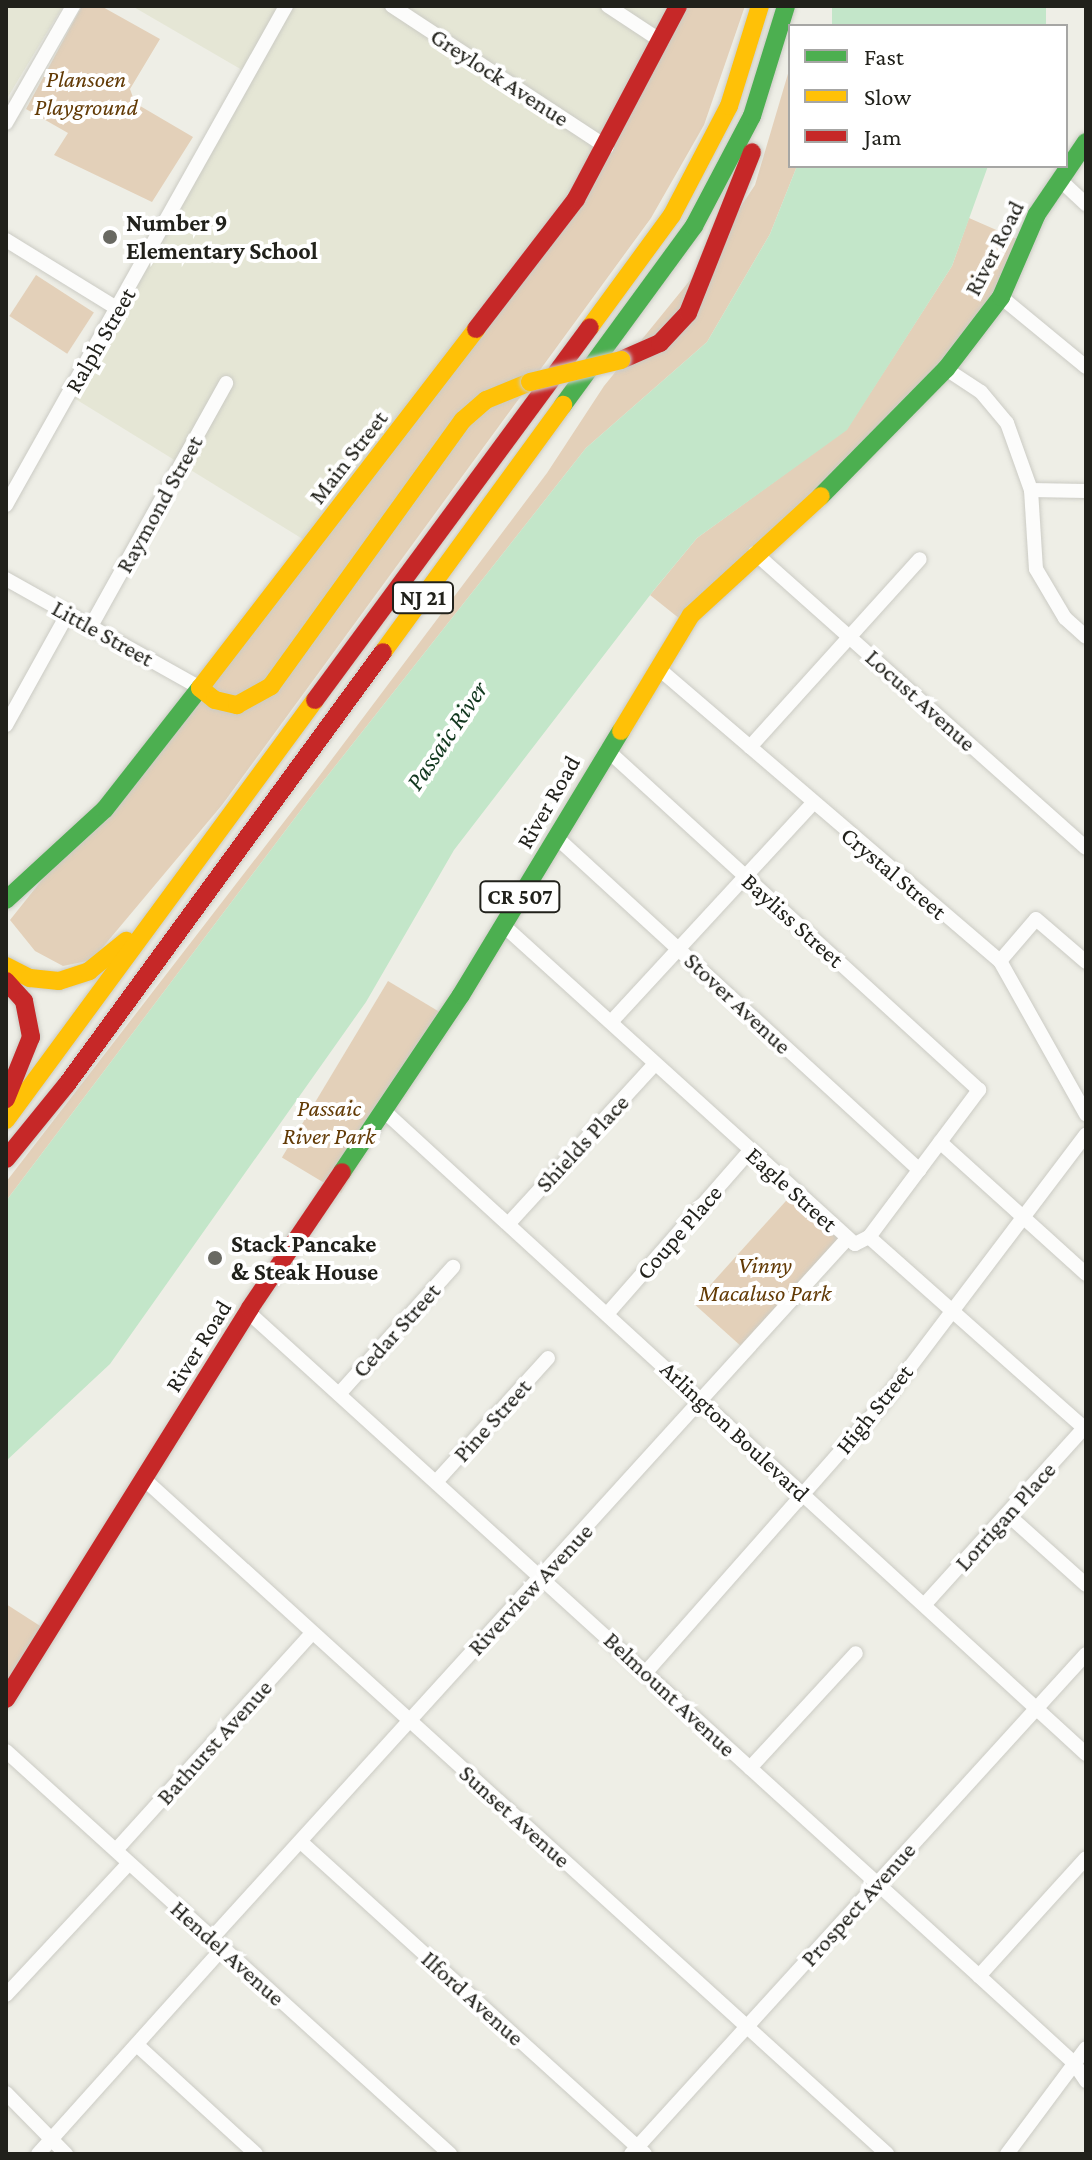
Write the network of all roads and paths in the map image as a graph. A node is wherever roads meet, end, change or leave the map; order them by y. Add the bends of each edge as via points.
1 (73, 6) edge
2 (286, 6) edge
3 (392, 6) edge
4 (608, 6) edge
5 (678, 6) edge
6 (760, 6) edge
7 (788, 6) edge
8 (661, 41) junction
9 (6, 123) edge
10 (1086, 142) edge
11 (607, 147) junction
12 (1068, 167) edge
13 (1067, 168) edge
14 (1059, 179) junction
15 (1086, 204) edge
16 (6, 240) edge
17 (1001, 297) junction
18 (118, 309) junction
19 (1086, 367) edge
20 (946, 369) junction
21 (226, 383) dead end
22 (1031, 490) junction
23 (1086, 491) edge
24 (6, 505) edge
25 (755, 553) junction
26 (920, 559) dead end
27 (6, 579) edge
28 (68, 613) junction
29 (91, 626) junction
30 (850, 636) junction
31 (1086, 637) edge
32 (658, 668) junction
33 (200, 688) junction
34 (6, 725) edge
35 (750, 747) junction
36 (607, 750) junction
37 (278, 752) junction
38 (812, 804) junction
39 (556, 837) junction
40 (1086, 848) edge
41 (744, 876) junction
42 (6, 900) edge
43 (503, 925) junction
44 (679, 948) junction
45 (1000, 961) junction
46 (1086, 962) edge
47 (9, 971) edge
48 (611, 1022) junction
49 (655, 1064) junction
50 (6, 1099) edge
51 (383, 1110) junction
52 (1086, 1114) edge
53 (6, 1120) edge
54 (1086, 1134) edge
55 (940, 1142) junction
56 (750, 1151) junction
57 (6, 1159) edge
58 (919, 1170) junction
59 (1023, 1218) junction
60 (510, 1222) junction
61 (869, 1237) junction
62 (847, 1239) junction
63 (453, 1267) dead end
64 (1086, 1274) edge
65 (951, 1309) junction
66 (248, 1312) junction
67 (608, 1313) junction
68 (548, 1358) dead end
69 (339, 1394) junction
70 (703, 1401) junction
71 (1085, 1429) edge
72 (144, 1479) junction
73 (436, 1482) junction
74 (803, 1494) junction
75 (1007, 1514) junction
76 (542, 1577) junction
77 (1086, 1585) edge
78 (925, 1604) junction
79 (312, 1633) junction
80 (856, 1653) dead end
81 (1086, 1654) edge
82 (647, 1671) junction
83 (6, 1699) edge
84 (1037, 1709) junction
85 (409, 1720) junction
86 (6, 1751) edge
87 (1086, 1754) edge
88 (750, 1768) junction
89 (301, 1842) junction
90 (116, 1850) junction
91 (1086, 1858) edge
92 (129, 1863) junction
93 (876, 1884) junction
94 (218, 1943) junction
95 (979, 1976) junction
96 (6, 1995) edge
97 (747, 2026) junction
98 (137, 2045) junction
99 (1086, 2048) edge
100 (1074, 2063) junction
101 (1086, 2081) edge
102 (6, 2093) edge
103 (52, 2139) junction
104 (638, 2152) edge
105 (38, 2154) edge
106 (66, 2154) edge
107 (256, 2154) edge
108 (450, 2154) edge
109 (887, 2154) edge
110 (1007, 2154) edge

1 - 9 street
2 - 18 street, Ralph Street
3 - 11 street, Greylock Avenue
4 - 8 street
5 - 8 main road, Main Street
6 - 37 main road, NJ 21 via 729,106 672,215
7 - 33 main road, bridge via 770,106 696,299 670,335 621,360 498,393 463,420 271,686 237,705 225,705
7 - 57 main road, NJ 21 via 752,116 694,226
8 - 11 main road, Main Street
10 - 12 main road, River Road / CR 507
11 - 33 main road, Main Street via 542,247
13 - 14 main road, River Road / CR 507
14 - 15 street
14 - 17 main road, River Road / CR 507 via 1037,214
16 - 18 street
17 - 19 street
17 - 20 main road, River Road / CR 507
18 - 24 street, Ralph Street
20 - 22 street via 981,392 1007,423
20 - 25 main road, River Road / CR 507 via 874,448
21 - 29 street, Raymond Street
22 - 23 street
22 - 31 street via 1036,569 1065,618
25 - 30 street, Locust Avenue
25 - 32 main road, River Road / CR 507 via 707,595
26 - 30 street
27 - 28 street, Little Street
28 - 29 street, Little Street
28 - 34 street
29 - 33 street, Little Street
30 - 35 street
30 - 40 street, Locust Avenue
32 - 35 street, Crystal Street
32 - 36 main road, River Road / CR 507
33 - 42 main road, Main Street via 97,818
35 - 38 street, Crystal Street
36 - 39 main road, River Road / CR 507
36 - 41 street, Bayliss Street
37 - 47 main road via 115,953 89,971 59,981
37 - 53 main road, NJ 21
38 - 41 street
38 - 45 street, Crystal Street
39 - 43 main road, River Road / CR 507
39 - 44 street, Stover Avenue
41 - 44 street
41 - 55 street, Bayliss Street via 979,1090
43 - 48 street, Eagle Street
43 - 51 main road, River Road / CR 507
44 - 48 street
44 - 58 street, Stover Avenue
45 - 46 street via 1036,919
45 - 52 street, Crystal Street
47 - 50 main road via 24,1001 31,1037
48 - 49 street, Eagle Street
49 - 56 street, Eagle Street
49 - 60 street, Shields Place
51 - 60 street, Arlington Boulevard
51 - 66 main road, River Road / CR 507
54 - 59 street, High Street
55 - 58 street
55 - 59 street
56 - 62 street, Eagle Street
56 - 67 street, Coupe Place
58 - 61 street
59 - 64 street
59 - 65 street, High Street
60 - 67 street, Arlington Boulevard
61 - 62 street, Eagle Street via 862,1243
61 - 65 street, Eagle Street
62 - 70 street, Riverview Avenue
63 - 69 street, Cedar Street
65 - 71 street, Eagle Street
65 - 74 street, High Street via 879,1408
66 - 69 street, Belmount Avenue
66 - 72 main road, River Road / CR 507
67 - 70 street, Arlington Boulevard
68 - 73 street, Pine Street
69 - 73 street, Belmount Avenue
70 - 74 street, Arlington Boulevard
70 - 76 street, Riverview Avenue
71 - 75 street, Lorrigan Place
72 - 79 street, Sunset Avenue
72 - 83 main road, River Road / CR 507
73 - 76 street, Belmount Avenue
74 - 78 street, Arlington Boulevard
74 - 82 street, High Street
75 - 77 street
75 - 78 street, Lorrigan Place
76 - 82 street, Belmount Avenue
76 - 85 street, Riverview Avenue
78 - 84 street, Arlington Boulevard
79 - 85 street, Sunset Avenue
79 - 90 street, Bathurst Avenue
80 - 88 street
81 - 84 street, Prospect Avenue
82 - 88 street, Belmount Avenue
84 - 87 street, Arlington Boulevard
84 - 93 street, Prospect Avenue
85 - 89 street, Riverview Avenue
85 - 97 street, Sunset Avenue
86 - 90 street, Hendel Avenue
88 - 93 street, Belmount Avenue
89 - 94 street, Riverview Avenue
89 - 104 street, Ilford Avenue
90 - 92 street, Hendel Avenue
91 - 95 street
92 - 94 street, Hendel Avenue
92 - 96 street
93 - 95 street, Belmount Avenue
93 - 97 street, Prospect Avenue
94 - 98 street, Riverview Avenue
94 - 108 street, Hendel Avenue
95 - 100 street, Belmount Avenue
97 - 104 street, Prospect Avenue
97 - 109 street, Sunset Avenue
98 - 103 street, Riverview Avenue
98 - 107 street
99 - 100 street
100 - 101 street, Belmount Avenue
100 - 110 street
102 - 103 street
103 - 105 street, Riverview Avenue
103 - 106 street

